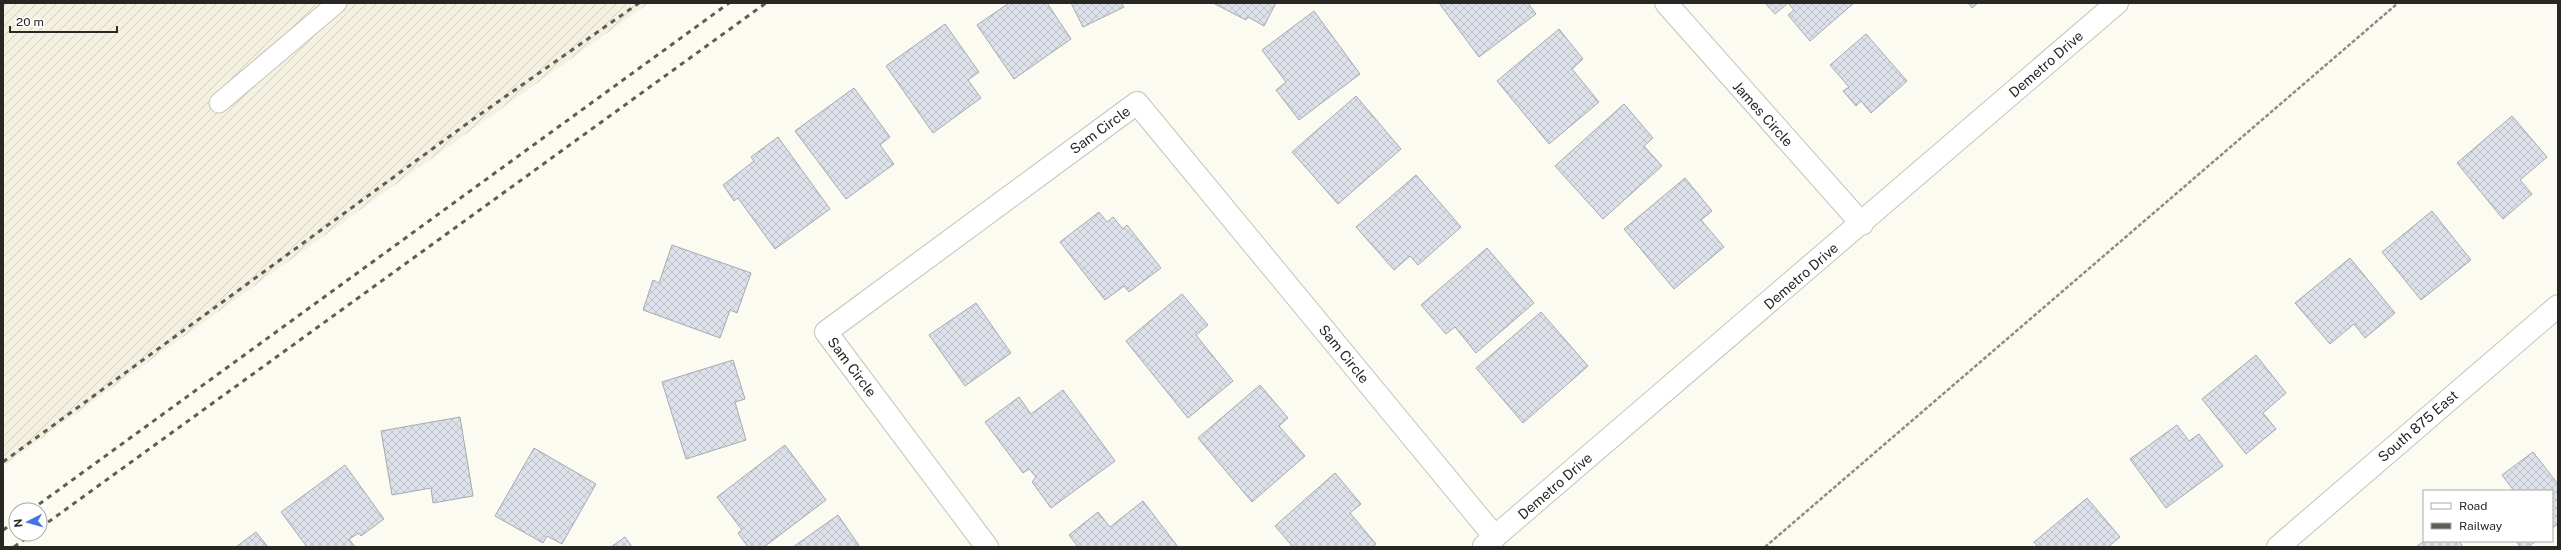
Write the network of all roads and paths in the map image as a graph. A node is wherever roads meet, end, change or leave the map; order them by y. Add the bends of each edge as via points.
1 (337, 3) edge
2 (1666, 3) edge
3 (2117, 3) edge
4 (2398, 3) edge
5 (219, 103) dead end
6 (1862, 224) junction
7 (2558, 306) edge
8 (1489, 542) edge
9 (987, 547) edge
10 (1764, 547) edge
11 (2278, 547) edge

1 - 5 lane
2 - 6 street, James Circle
3 - 6 street, Demetro Drive
4 - 10 path
6 - 8 street, Demetro Drive
7 - 11 street, South 875 East
8 - 9 street, Sam Circle via 1137,103 826,332

